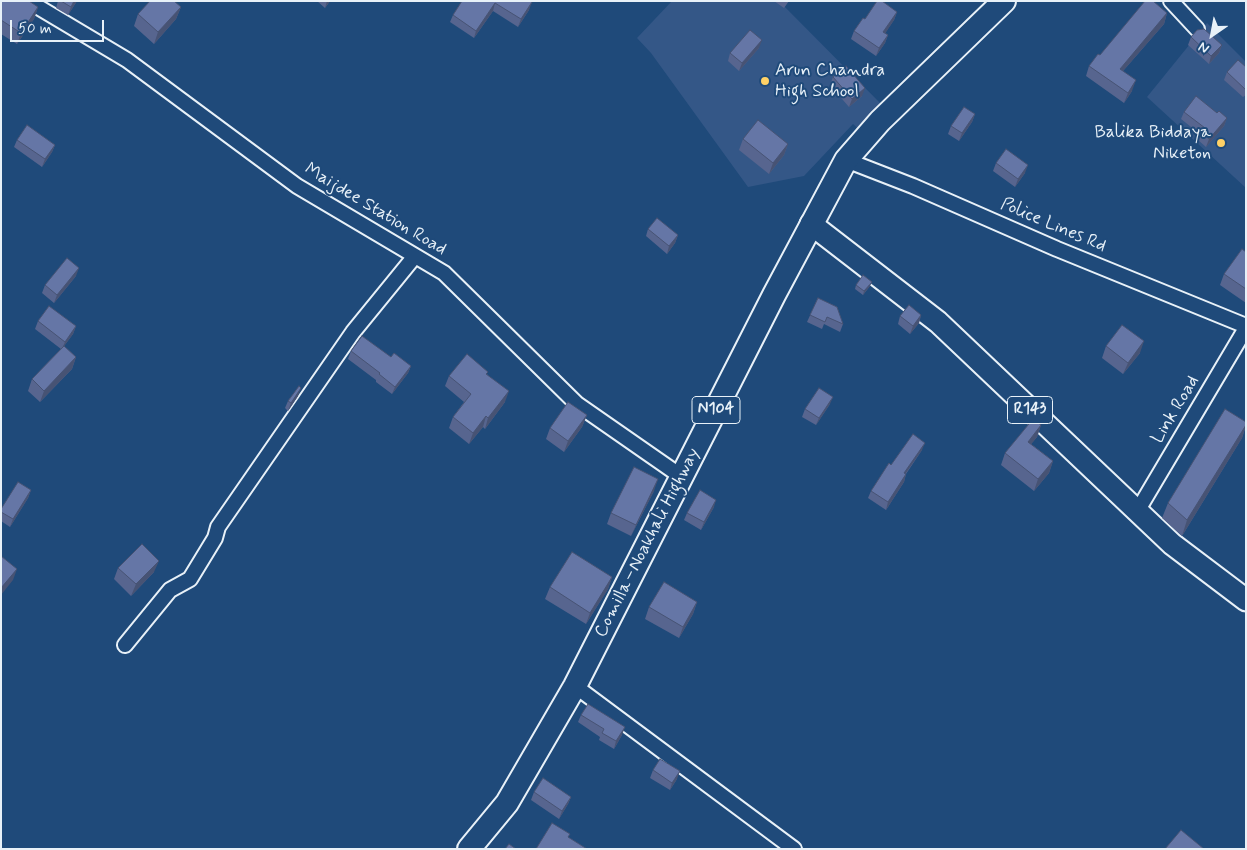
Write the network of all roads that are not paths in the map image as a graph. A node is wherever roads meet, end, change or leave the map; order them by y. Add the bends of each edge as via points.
1 (28, 1) edge
2 (1170, 1) edge
3 (993, 4) edge
4 (1197, 29) edge
5 (846, 160) junction
6 (811, 224) junction
7 (415, 256) junction
8 (1246, 327) edge
9 (682, 477) junction
10 (1138, 510) junction
11 (1246, 600) edge
12 (125, 646) dead end
13 (575, 686) junction
14 (469, 849) edge
15 (794, 849) edge

1 - 7 street, Maijdee Station Road via 127,60 297,186
2 - 4 street
3 - 5 highway, Comilla–Noakhali Highway / N104 via 880,120
5 - 6 highway, Comilla–Noakhali Highway / N104
5 - 8 street, Police Lines Rd
6 - 9 highway, Comilla–Noakhali Highway / N104
6 - 10 main road, R143 via 938,322
7 - 9 street, Maijdee Station Road via 444,273 577,404
7 - 12 street via 353,332 218,527 215,538 190,579 170,590
8 - 10 street, Link Road
9 - 13 highway, Comilla–Noakhali Highway / N104
10 - 11 main road, R143 via 1172,544
13 - 14 highway, Comilla–Noakhali Highway / N104 via 506,803
13 - 15 street

